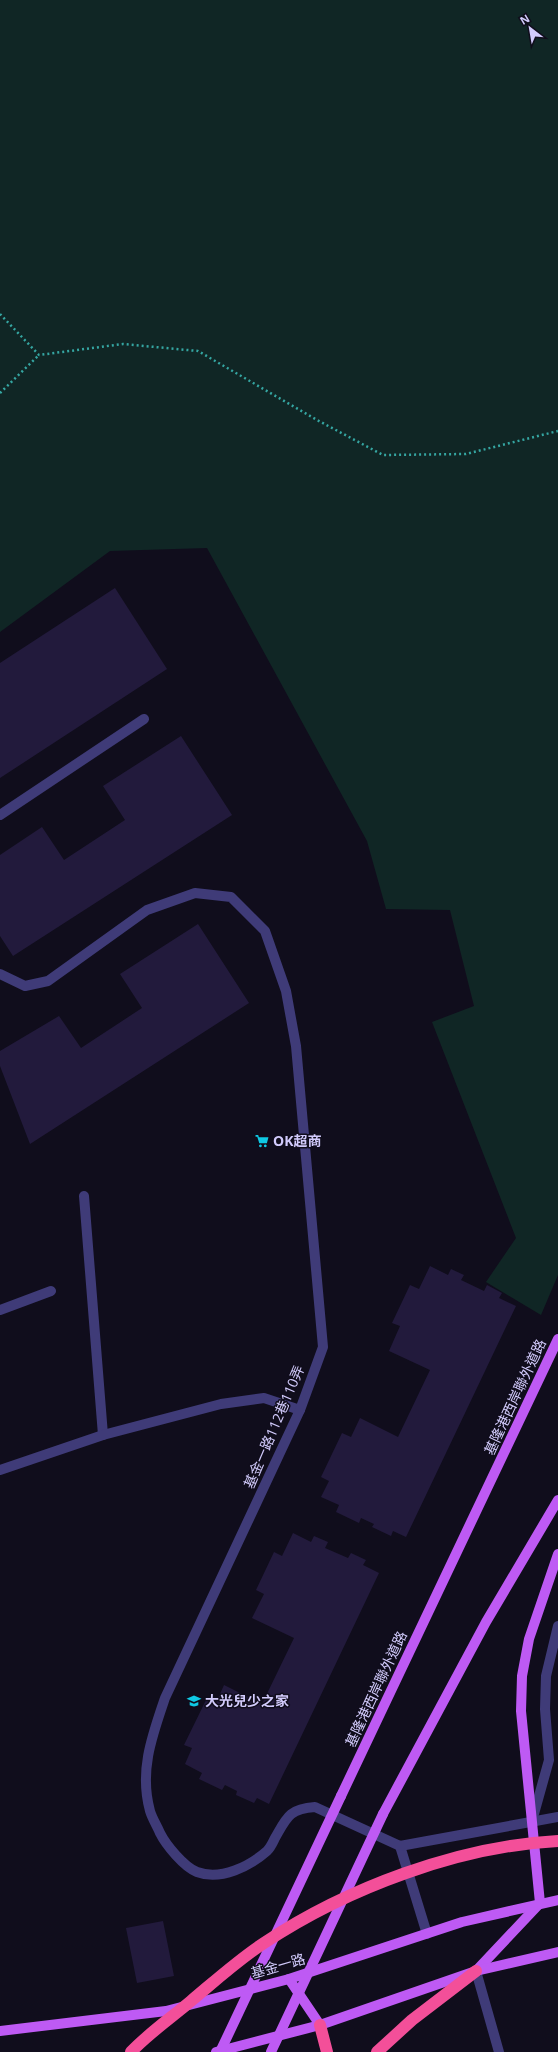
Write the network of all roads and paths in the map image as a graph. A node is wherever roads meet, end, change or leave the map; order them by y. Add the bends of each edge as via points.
1 (0, 314) edge
2 (39, 355) junction
3 (0, 393) edge
4 (558, 431) edge
5 (144, 719) dead end
6 (0, 815) edge
7 (0, 974) edge
8 (84, 1196) dead end
9 (51, 1291) dead end
10 (0, 1310) edge
11 (558, 1339) edge
12 (300, 1410) junction
13 (102, 1435) junction
14 (0, 1470) edge
15 (558, 1500) edge
16 (558, 1554) edge
17 (558, 1626) edge
18 (558, 1818) edge
19 (532, 1822) junction
20 (558, 1841) edge
21 (400, 1846) junction
22 (558, 1900) edge
23 (540, 1903) junction
24 (427, 1934) junction
25 (558, 1952) edge
26 (476, 1971) junction
27 (289, 1979) junction
28 (320, 2025) junction
29 (0, 2031) edge
30 (131, 2052) edge
31 (216, 2052) edge
32 (220, 2052) edge
33 (271, 2052) edge
34 (326, 2052) edge
35 (377, 2052) edge
36 (499, 2052) edge

1 - 2 path
2 - 3 path
2 - 4 path via 123,344 198,351 383,455 466,454
5 - 6 street
7 - 12 street, 基金一路112巷110弄 via 25,986 48,981 146,910 195,893 231,897 265,931 286,991 296,1046 323,1347
8 - 13 street
9 - 10 street
11 - 32 main road, 基隆港西岸聯外道路, bridge
12 - 13 street via 264,1398 256,1399 221,1404
12 - 21 street, 基金一路112巷110弄 via 165,1698 149,1745 145,1779 150,1811 163,1839 179,1858 197,1872 203,1873 233,1872 249,1863 268,1850 287,1816 300,1808 315,1807
13 - 14 street
15 - 33 main road, bridge via 486,1622 383,1814
16 - 19 main road via 529,1639 522,1676 520,1711
17 - 19 street via 546,1676 545,1709 549,1760
18 - 19 street
19 - 21 street
19 - 23 main road
20 - 30 highway, bridge via 535,1842 484,1851 436,1863 391,1879 312,1915 264,1943 233,1966
21 - 24 street
22 - 23 main road, 基金一路
23 - 24 main road, 基金一路 via 462,1922
23 - 26 main road
24 - 27 main road, 基金一路
25 - 26 main road
26 - 28 main road
26 - 35 highway via 412,2020
26 - 36 street
27 - 28 main road
27 - 29 main road, 基金一路 via 166,2011
28 - 31 main road
28 - 34 highway

